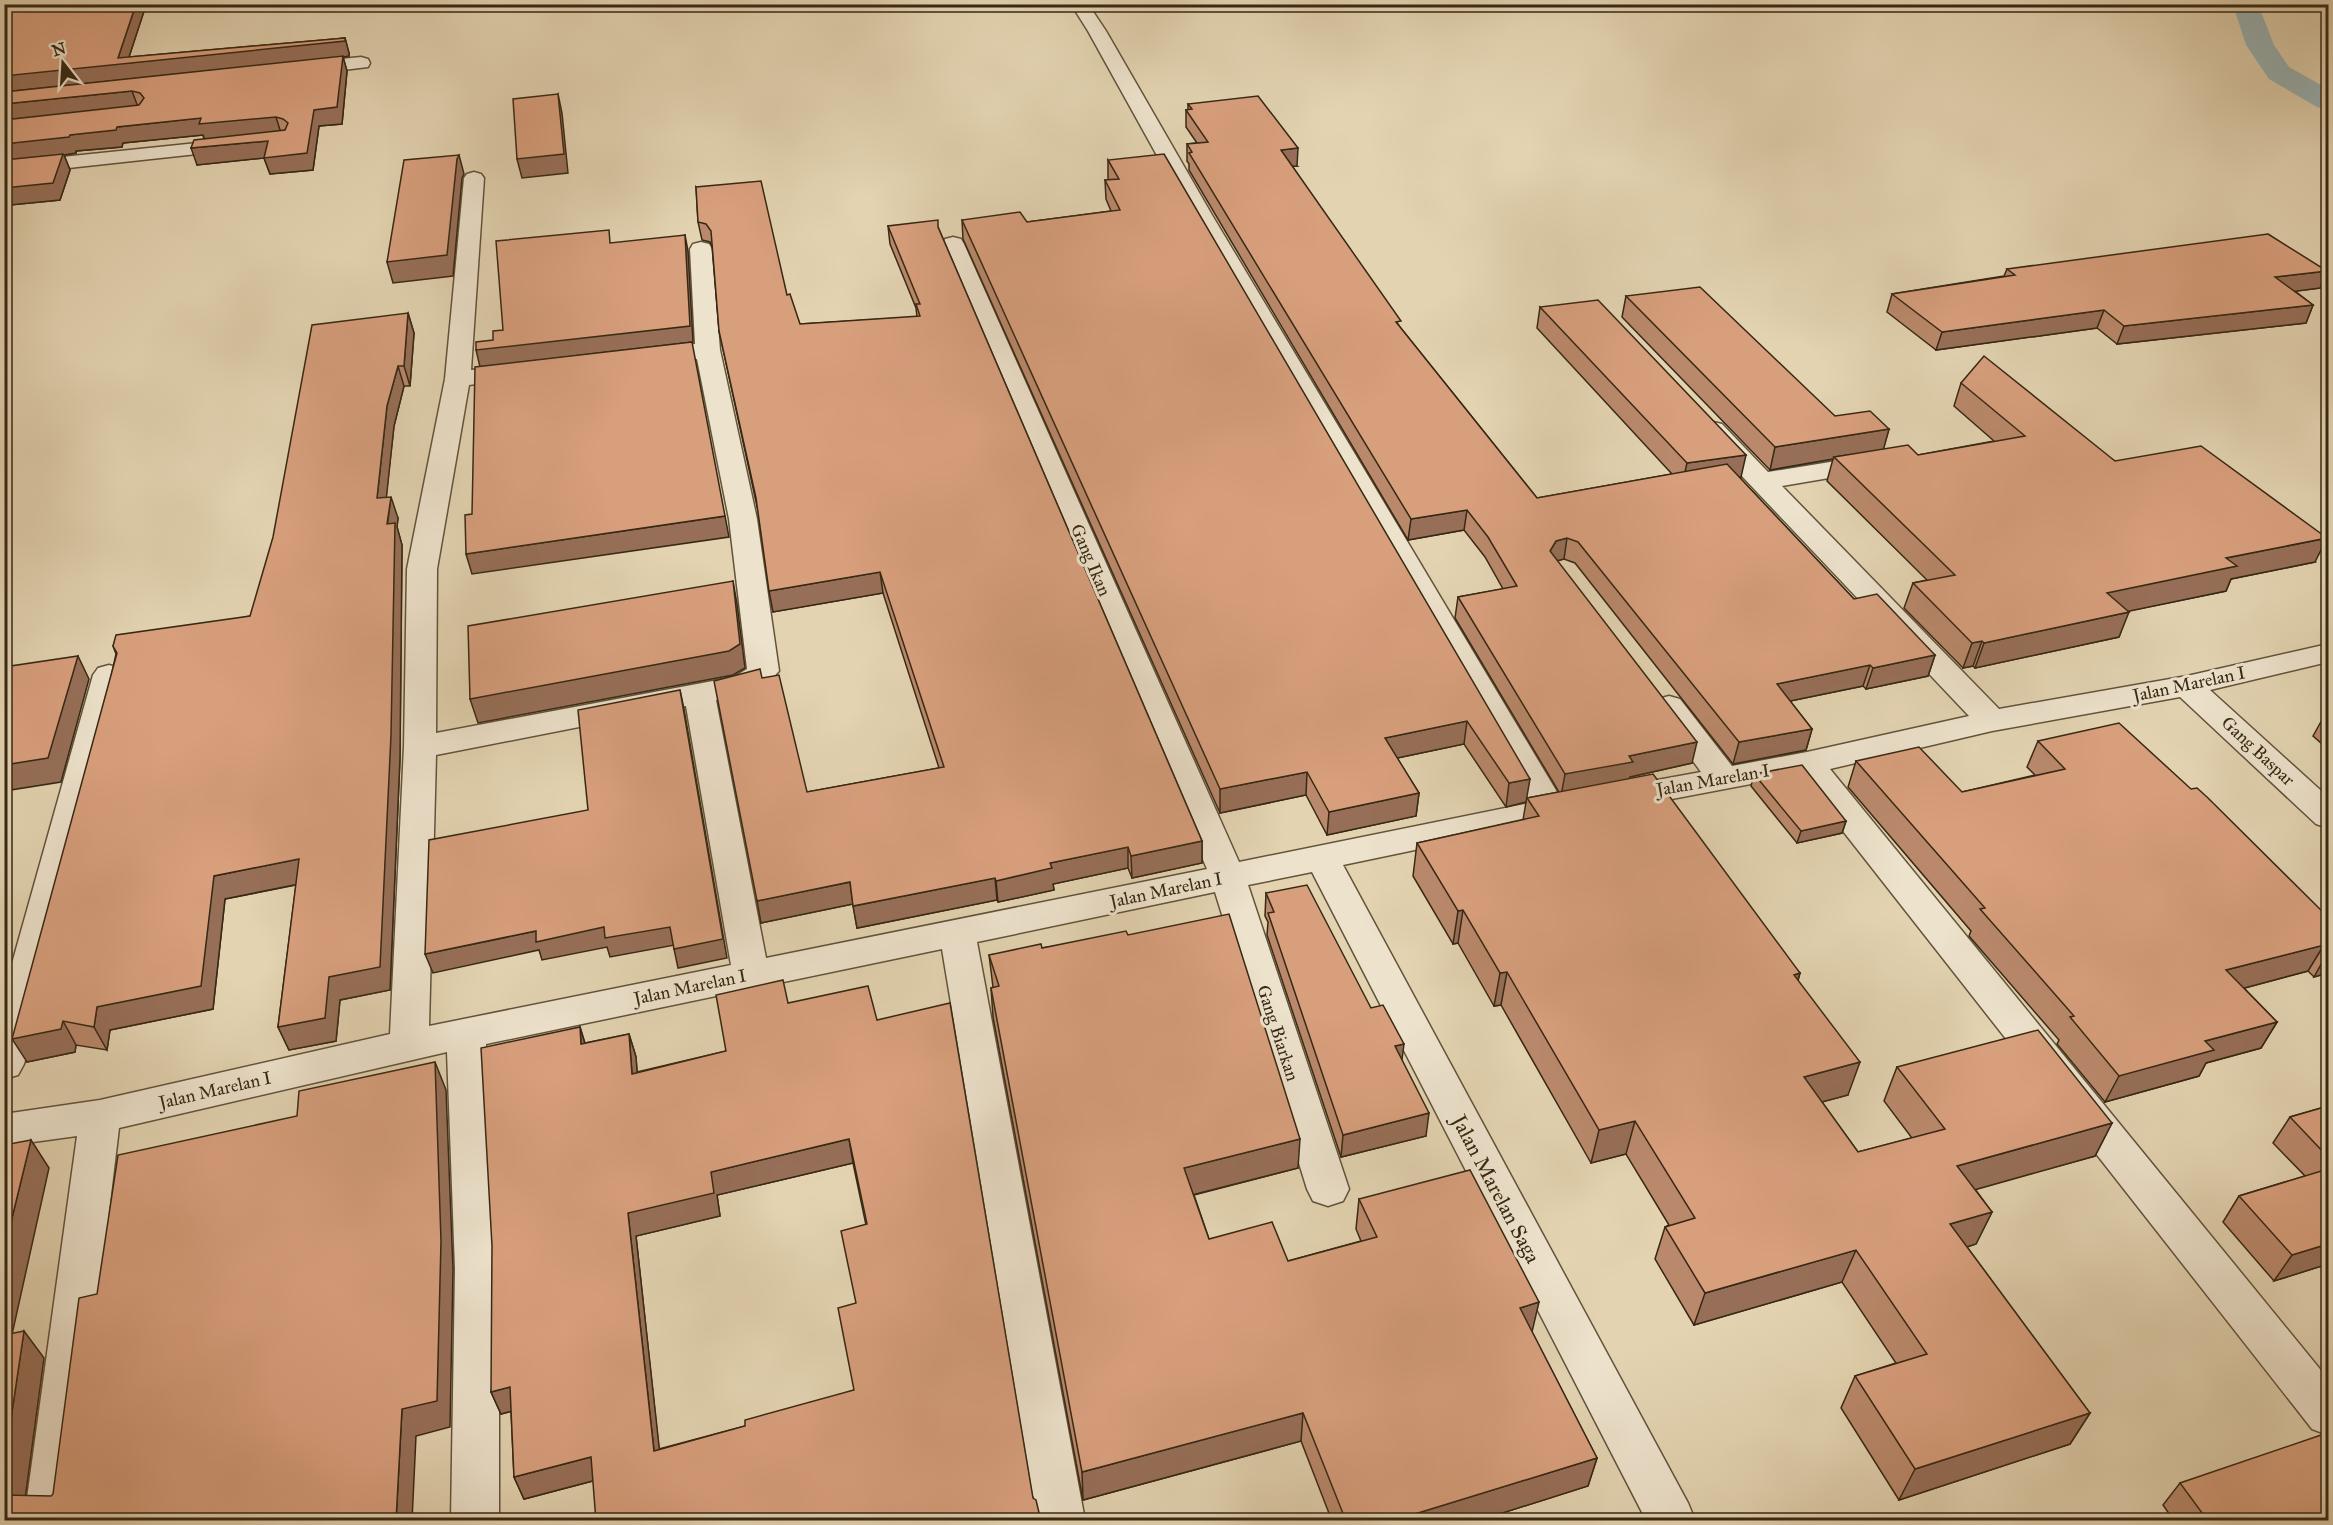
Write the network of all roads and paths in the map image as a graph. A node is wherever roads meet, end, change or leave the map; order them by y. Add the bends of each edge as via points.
1 (1079, 4) edge
2 (361, 63) dead end
3 (278, 71) edge
4 (258, 143) edge
5 (4, 169) edge
6 (474, 177) dead end
7 (953, 244) dead end
8 (701, 249) dead end
9 (708, 350) junction
10 (629, 360) edge
11 (538, 370) edge
12 (458, 380) junction
13 (1694, 410) edge
14 (1903, 459) edge
15 (1762, 481) junction
16 (2320, 664) edge
17 (109, 675) edge
18 (1654, 687) edge
19 (2187, 687) junction
20 (699, 693) junction
21 (2097, 703) junction
22 (1992, 722) junction
23 (2122, 728) edge
24 (420, 747) junction
25 (1807, 763) junction
26 (1723, 778) junction
27 (1551, 811) junction
28 (2328, 816) edge
29 (1322, 858) junction
30 (1228, 877) junction
31 (957, 932) junction
32 (751, 975) junction
33 (466, 1033) junction
34 (409, 1045) junction
35 (4, 1064) edge
36 (100, 1116) junction
37 (4, 1130) edge
38 (1328, 1190) dead end
39 (2328, 1414) edge
40 (48, 1521) edge
41 (475, 1521) edge
42 (1061, 1521) edge
43 (1671, 1521) edge

1 - 27 street
2 - 3 street
4 - 5 street
6 - 12 street
7 - 30 street, Gang Ikan
8 - 9 street
9 - 10 street
9 - 20 street via 743,519 764,671 750,683
11 - 12 street
12 - 24 street via 422,569
13 - 15 street
14 - 15 street
15 - 22 street
16 - 19 street, Jalan Marelan I
17 - 35 street
18 - 26 street
19 - 21 street, Jalan Marelan I
19 - 28 street, Gang Baspar
20 - 24 street
20 - 32 street
21 - 22 street, Jalan Marelan I
21 - 23 street
22 - 25 street, Jalan Marelan I
24 - 34 street
25 - 26 street, Jalan Marelan I
25 - 39 street
26 - 27 street, Jalan Marelan I
27 - 29 street, Jalan Marelan I
29 - 30 street, Jalan Marelan I
29 - 43 street, Jalan Marelan Saga
30 - 31 street, Jalan Marelan I
30 - 38 street, Gang Biarkan
31 - 32 street, Jalan Marelan I
31 - 42 street
32 - 33 street, Jalan Marelan I
33 - 34 street, Jalan Marelan I
33 - 41 street via 477,1269
34 - 36 street, Jalan Marelan I
36 - 37 street, Jalan Marelan I
36 - 40 street

